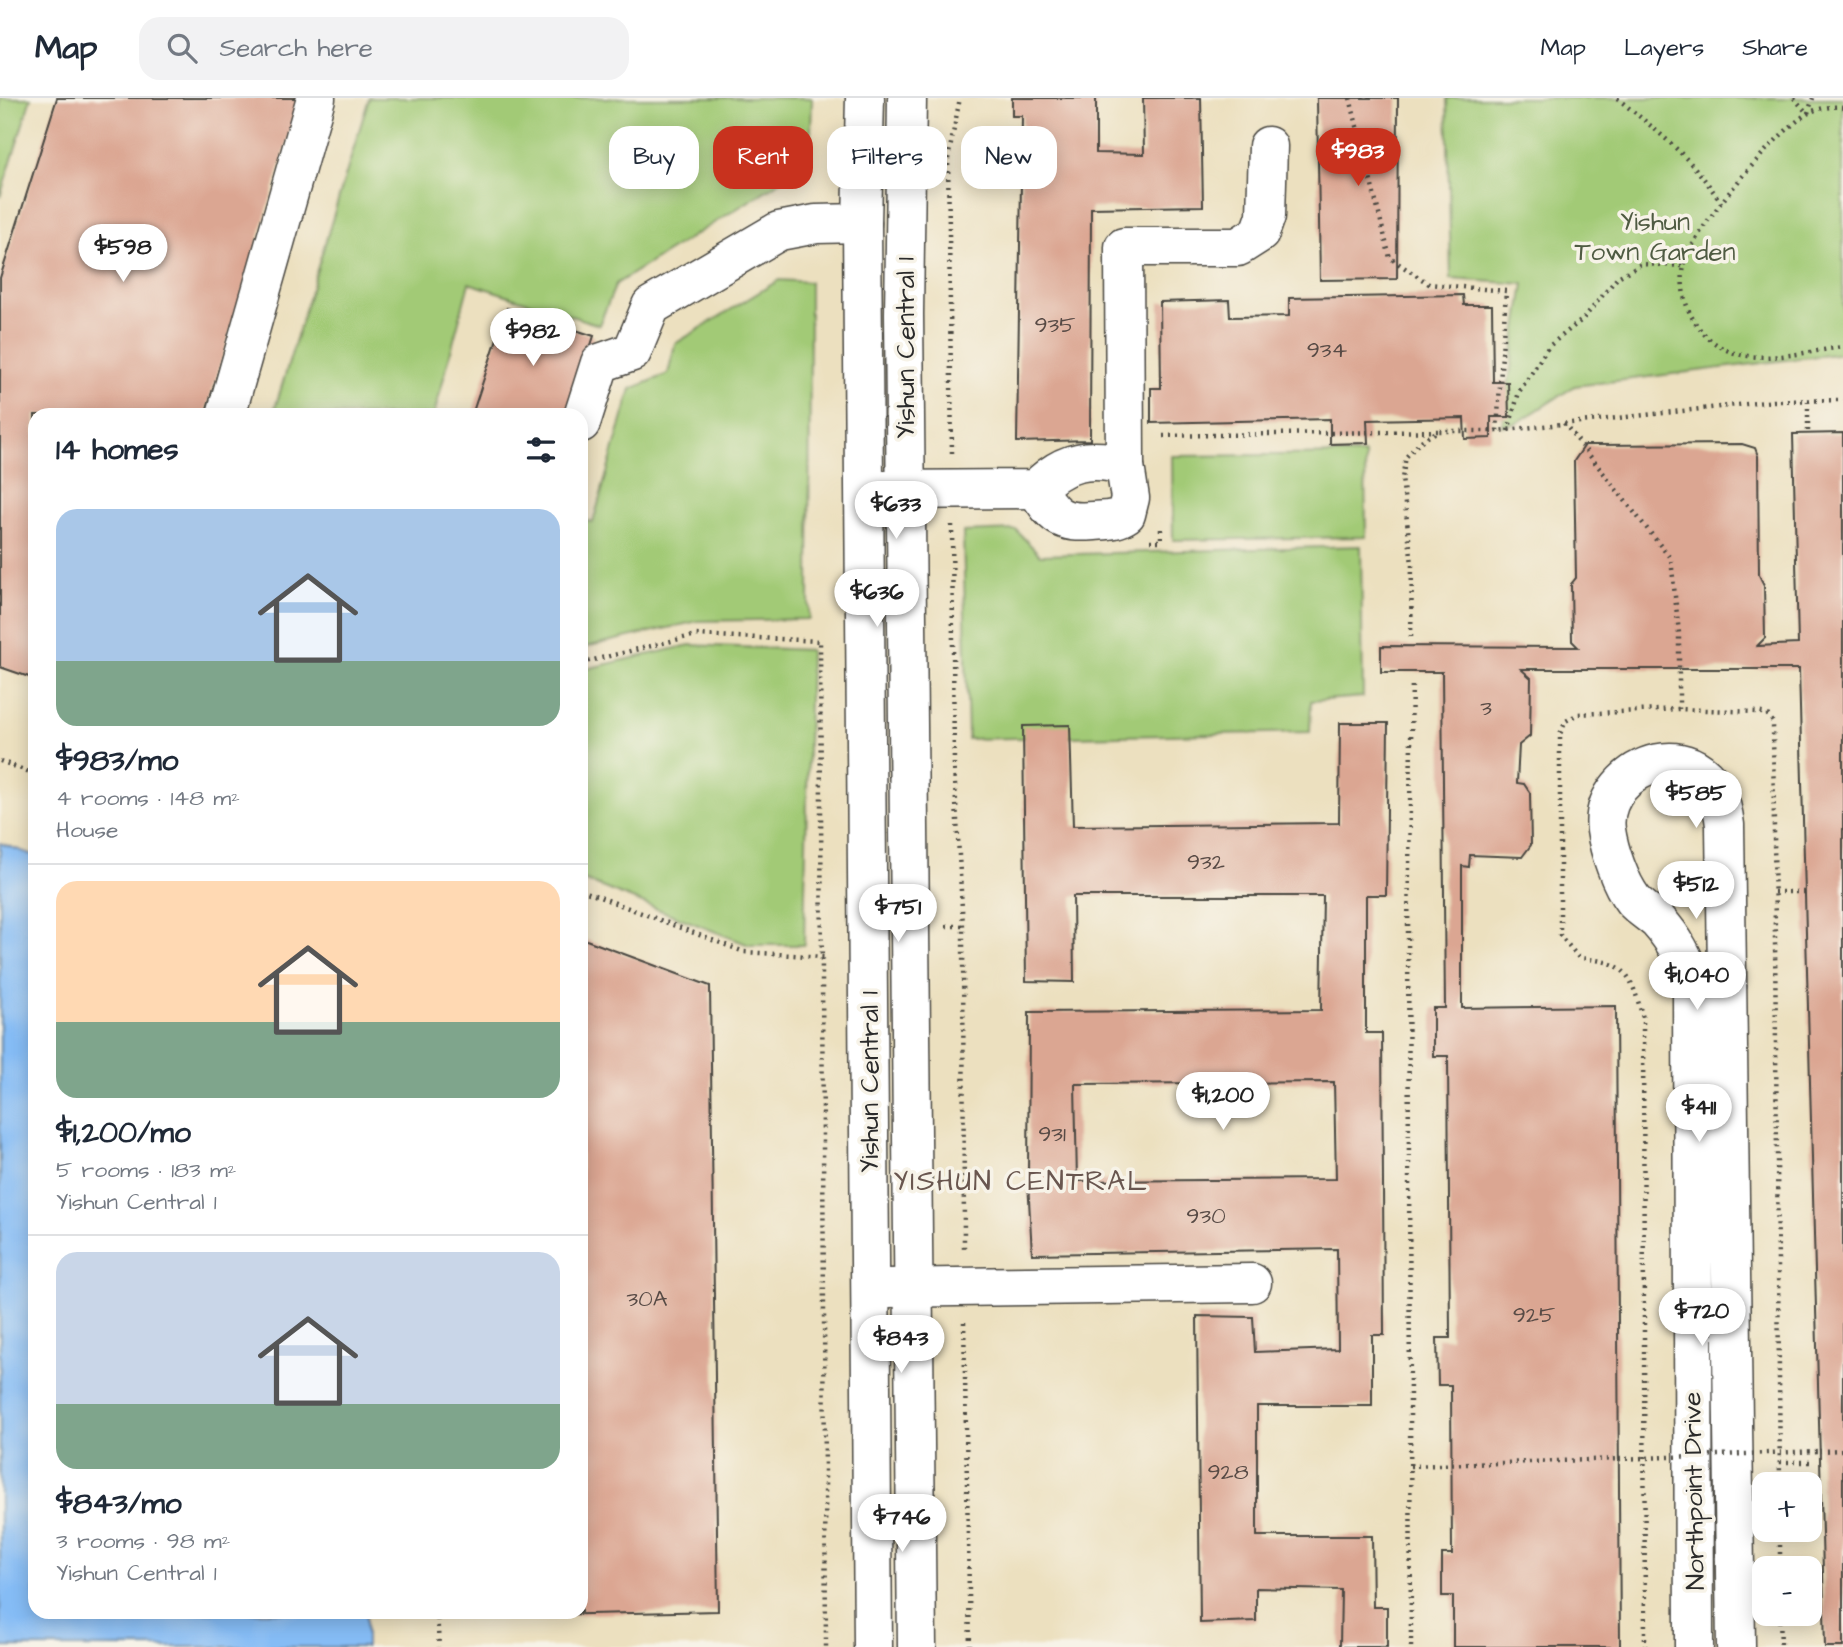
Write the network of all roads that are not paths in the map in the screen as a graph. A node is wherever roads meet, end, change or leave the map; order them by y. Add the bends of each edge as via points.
1 (316, 98) edge
2 (864, 98) edge
3 (906, 98) edge
4 (1268, 146) dead end
5 (862, 223) junction
6 (228, 408) edge
7 (586, 408) edge
8 (1125, 466) junction
9 (907, 489) junction
10 (1036, 489) junction
11 (866, 490) junction
12 (908, 768) junction
13 (867, 769) junction
14 (1252, 1283) dead end
15 (912, 1287) junction
16 (871, 1288) junction
17 (873, 1647) edge
18 (917, 1647) edge
19 (1694, 1647) edge
20 (1735, 1647) edge

1 - 6 street
2 - 5 street, Yishun Central 1
3 - 9 street, Yishun Central 1
4 - 8 street via 1266,216 1260,233 1238,247 1124,247
5 - 7 street via 779,231 651,306 632,352 600,363
5 - 11 street, Yishun Central 1
8 - 10 street via 1077,461 1051,473
8 - 10 street via 1130,498 1126,514 1117,520 1070,523 1051,511
9 - 10 street
9 - 11 street
9 - 12 street, Yishun Central 1
11 - 13 street, Yishun Central 1
12 - 13 street
12 - 15 street, Yishun Central 1
13 - 16 street, Yishun Central 1
14 - 15 street
15 - 16 street
15 - 18 street, Yishun Central 1
16 - 17 street, Yishun Central 1
19 - 20 street, Northpoint Drive via 1692,981 1683,954 1657,920 1633,900 1605,828 1611,798 1626,778 1649,765 1678,762 1710,778 1726,825

